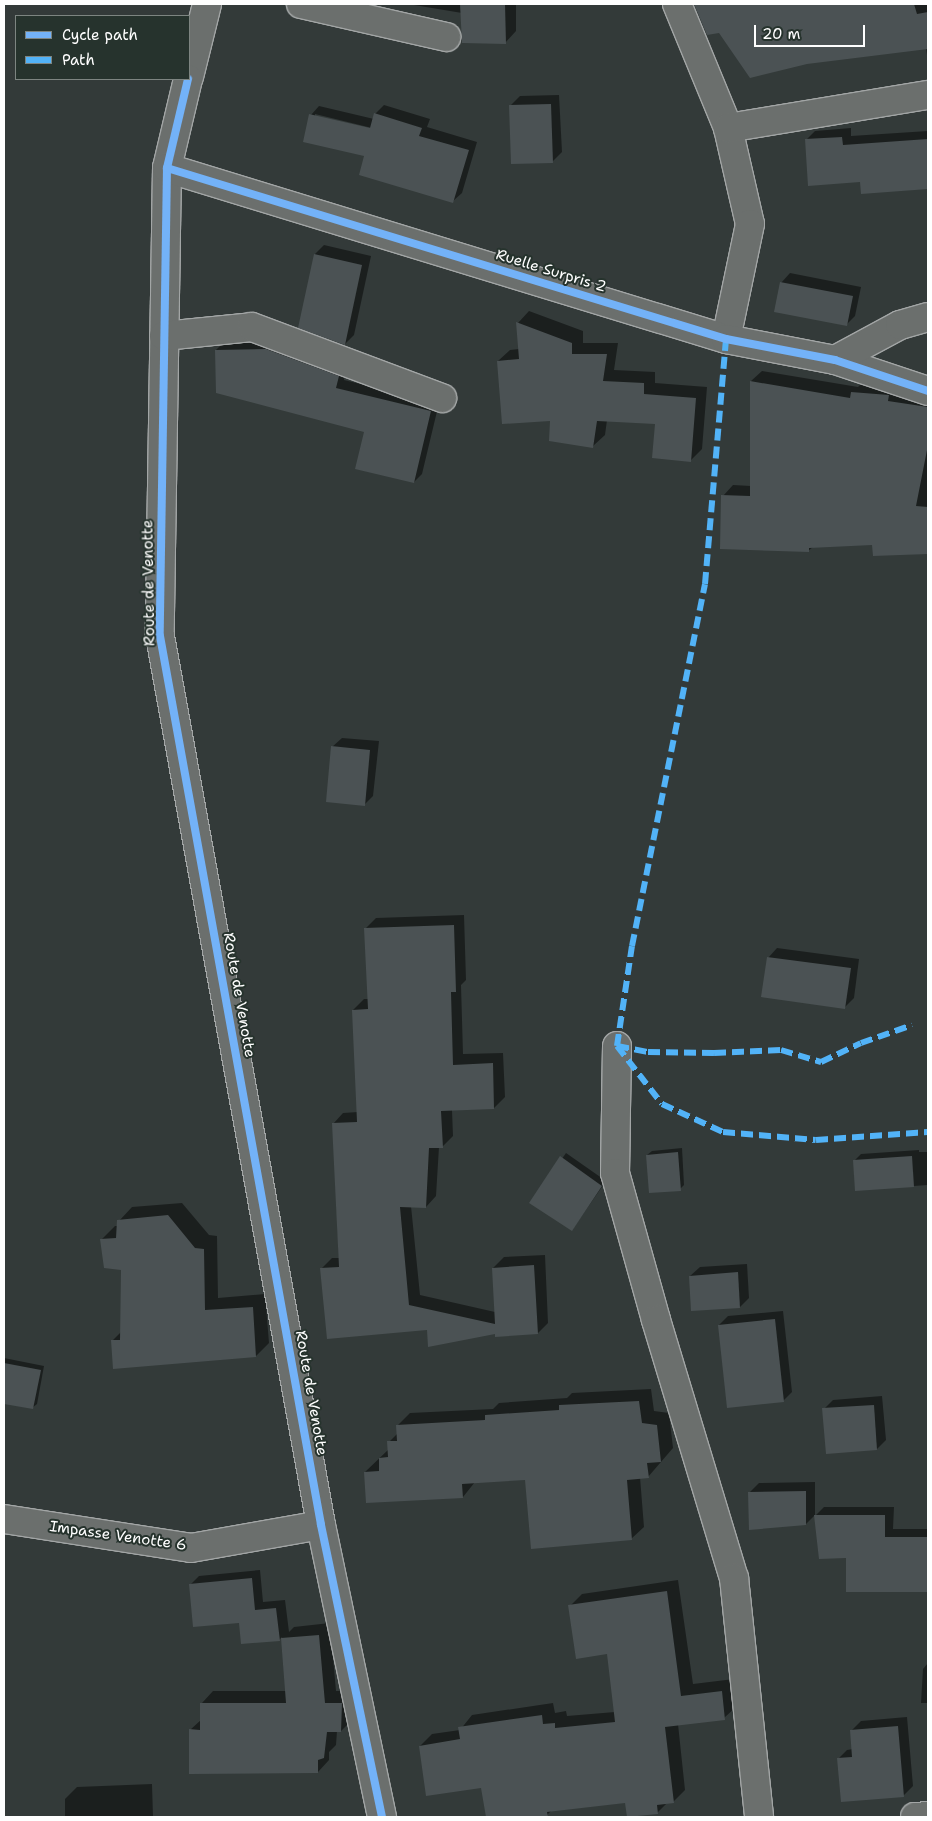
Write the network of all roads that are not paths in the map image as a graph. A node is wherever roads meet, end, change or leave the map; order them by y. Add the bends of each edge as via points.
1 (206, 4) edge
2 (301, 4) edge
3 (677, 4) edge
4 (446, 37) dead end
5 (190, 74) edge
6 (189, 80) edge
7 (928, 95) edge
8 (728, 128) junction
9 (167, 168) junction
10 (928, 317) edge
11 (164, 336) junction
12 (726, 339) junction
13 (835, 360) junction
14 (928, 391) edge
15 (442, 398) dead end
16 (617, 1046) dead end
17 (4, 1519) edge
18 (321, 1526) junction
19 (928, 1816) edge
20 (382, 1817) edge
21 (759, 1817) edge
22 (915, 1817) edge

1 - 5 street, Route de Venotte
2 - 4 street
3 - 8 street
6 - 9 street, Route de Venotte
7 - 8 street
8 - 12 street via 750,224
9 - 11 street, Route de Venotte
9 - 12 street, Ruelle Surpris 2
10 - 13 street via 900,326
11 - 15 street via 252,327
11 - 18 street, Route de Venotte via 160,636
12 - 13 street, Ruelle Surpris 2
13 - 14 street, Ruelle Surpris 2
16 - 21 street via 616,1173 656,1320 734,1578
17 - 18 street, Impasse Venotte 6 via 191,1548
18 - 20 street, Route de Venotte
19 - 22 street

